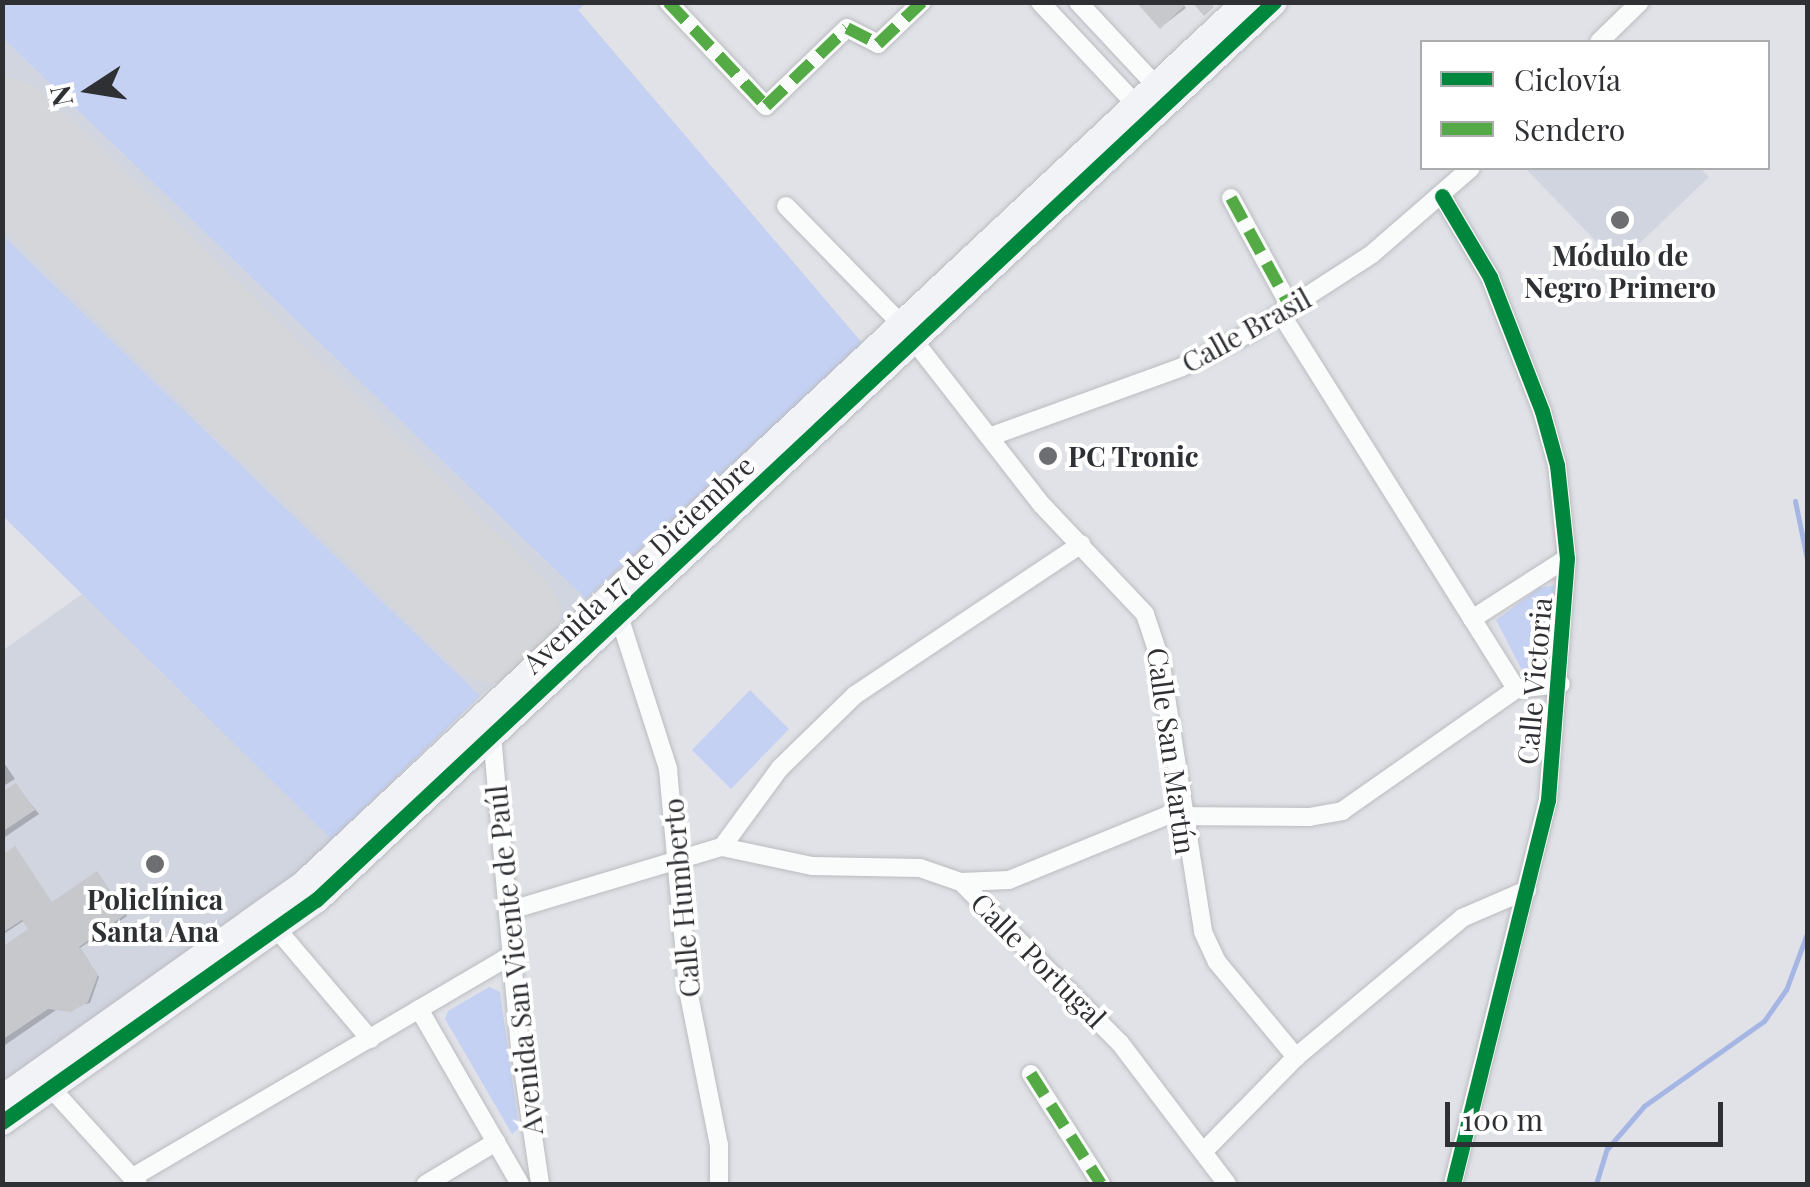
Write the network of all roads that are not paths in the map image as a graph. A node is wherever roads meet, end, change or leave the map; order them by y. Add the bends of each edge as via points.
1 (668, 2) edge
2 (922, 2) edge
3 (1040, 2) edge
4 (1078, 2) edge
5 (1244, 2) edge
6 (1274, 2) edge
7 (1640, 2) edge
8 (1601, 40) edge
9 (1163, 93) junction
10 (1143, 112) junction
11 (1469, 170) edge
12 (1442, 196) junction
13 (1231, 198) dead end
14 (786, 206) dead end
15 (1286, 311) junction
16 (908, 332) junction
17 (989, 436) junction
18 (1081, 544) junction
19 (1567, 558) junction
20 (619, 616) junction
21 (1472, 618) junction
22 (1562, 684) junction
23 (1516, 689) junction
24 (492, 735) junction
25 (1183, 814) junction
26 (722, 847) junction
27 (676, 866) junction
28 (961, 882) junction
29 (1526, 890) junction
30 (508, 911) junction
31 (272, 923) junction
32 (512, 955) junction
33 (420, 1010) junction
34 (370, 1039) junction
35 (1296, 1057) junction
36 (1030, 1074) dead end
37 (51, 1088) junction
38 (2, 1096) edge
39 (2, 1122) edge
40 (496, 1142) junction
41 (1205, 1150) junction
42 (135, 1181) edge
43 (426, 1184) edge
44 (520, 1184) edge
45 (540, 1184) edge
46 (719, 1184) edge
47 (1101, 1184) edge
48 (1227, 1184) edge
49 (1454, 1184) edge

1 - 2 street via 766,106 847,28 878,44
3 - 10 street
4 - 9 street
5 - 9 street, Avenida 17 de Diciembre
6 - 9 street, Avenida 17 de Diciembre
7 - 8 street
9 - 10 street, Avenida 17 de Diciembre
10 - 16 street, Avenida 17 de Diciembre
11 - 12 street, Calle Brasil
12 - 15 street, Calle Brasil via 1372,254
12 - 19 street, Calle Victoria via 1478,252 1542,411 1557,465
13 - 15 street
14 - 16 street, Calle San Martín
15 - 17 street, Calle Brasil via 1182,368
15 - 21 street
16 - 17 street, Calle San Martín
16 - 20 street, Avenida 17 de Diciembre
16 - 31 street, Avenida 17 de Diciembre
17 - 18 street, Calle San Martín
18 - 25 street, Calle San Martín via 1136,601 1154,633
18 - 26 street via 855,695 780,768
19 - 21 street
19 - 22 street, Calle Victoria
20 - 24 street, Avenida 17 de Diciembre
20 - 27 street, Calle Humberto via 661,738
21 - 23 street
22 - 23 street
22 - 29 street, Calle Victoria via 1548,800
23 - 25 street via 1342,811 1309,817
24 - 30 street, Avenida San Vicente de Paúl
24 - 31 street, Avenida 17 de Diciembre
25 - 28 street via 1010,880
25 - 35 street, Calle San Martín via 1208,948
26 - 27 street
26 - 28 street, Calle Portugal via 812,866 920,868
27 - 30 street
27 - 46 street, Calle Humberto
28 - 41 street, Calle Portugal via 1120,1042
29 - 35 street via 1472,911
29 - 49 street, Calle Victoria
30 - 32 street, Avenida San Vicente de Paúl
31 - 34 street
31 - 37 street, Avenida 17 de Diciembre
31 - 38 street, Avenida 17 de Diciembre
32 - 33 street
32 - 45 street, Avenida San Vicente de Paúl
33 - 34 street
33 - 40 street
34 - 42 street
35 - 41 street
36 - 47 street
37 - 39 street, Avenida 17 de Diciembre
37 - 42 street
40 - 43 street
40 - 44 street
41 - 48 street, Calle Portugal

